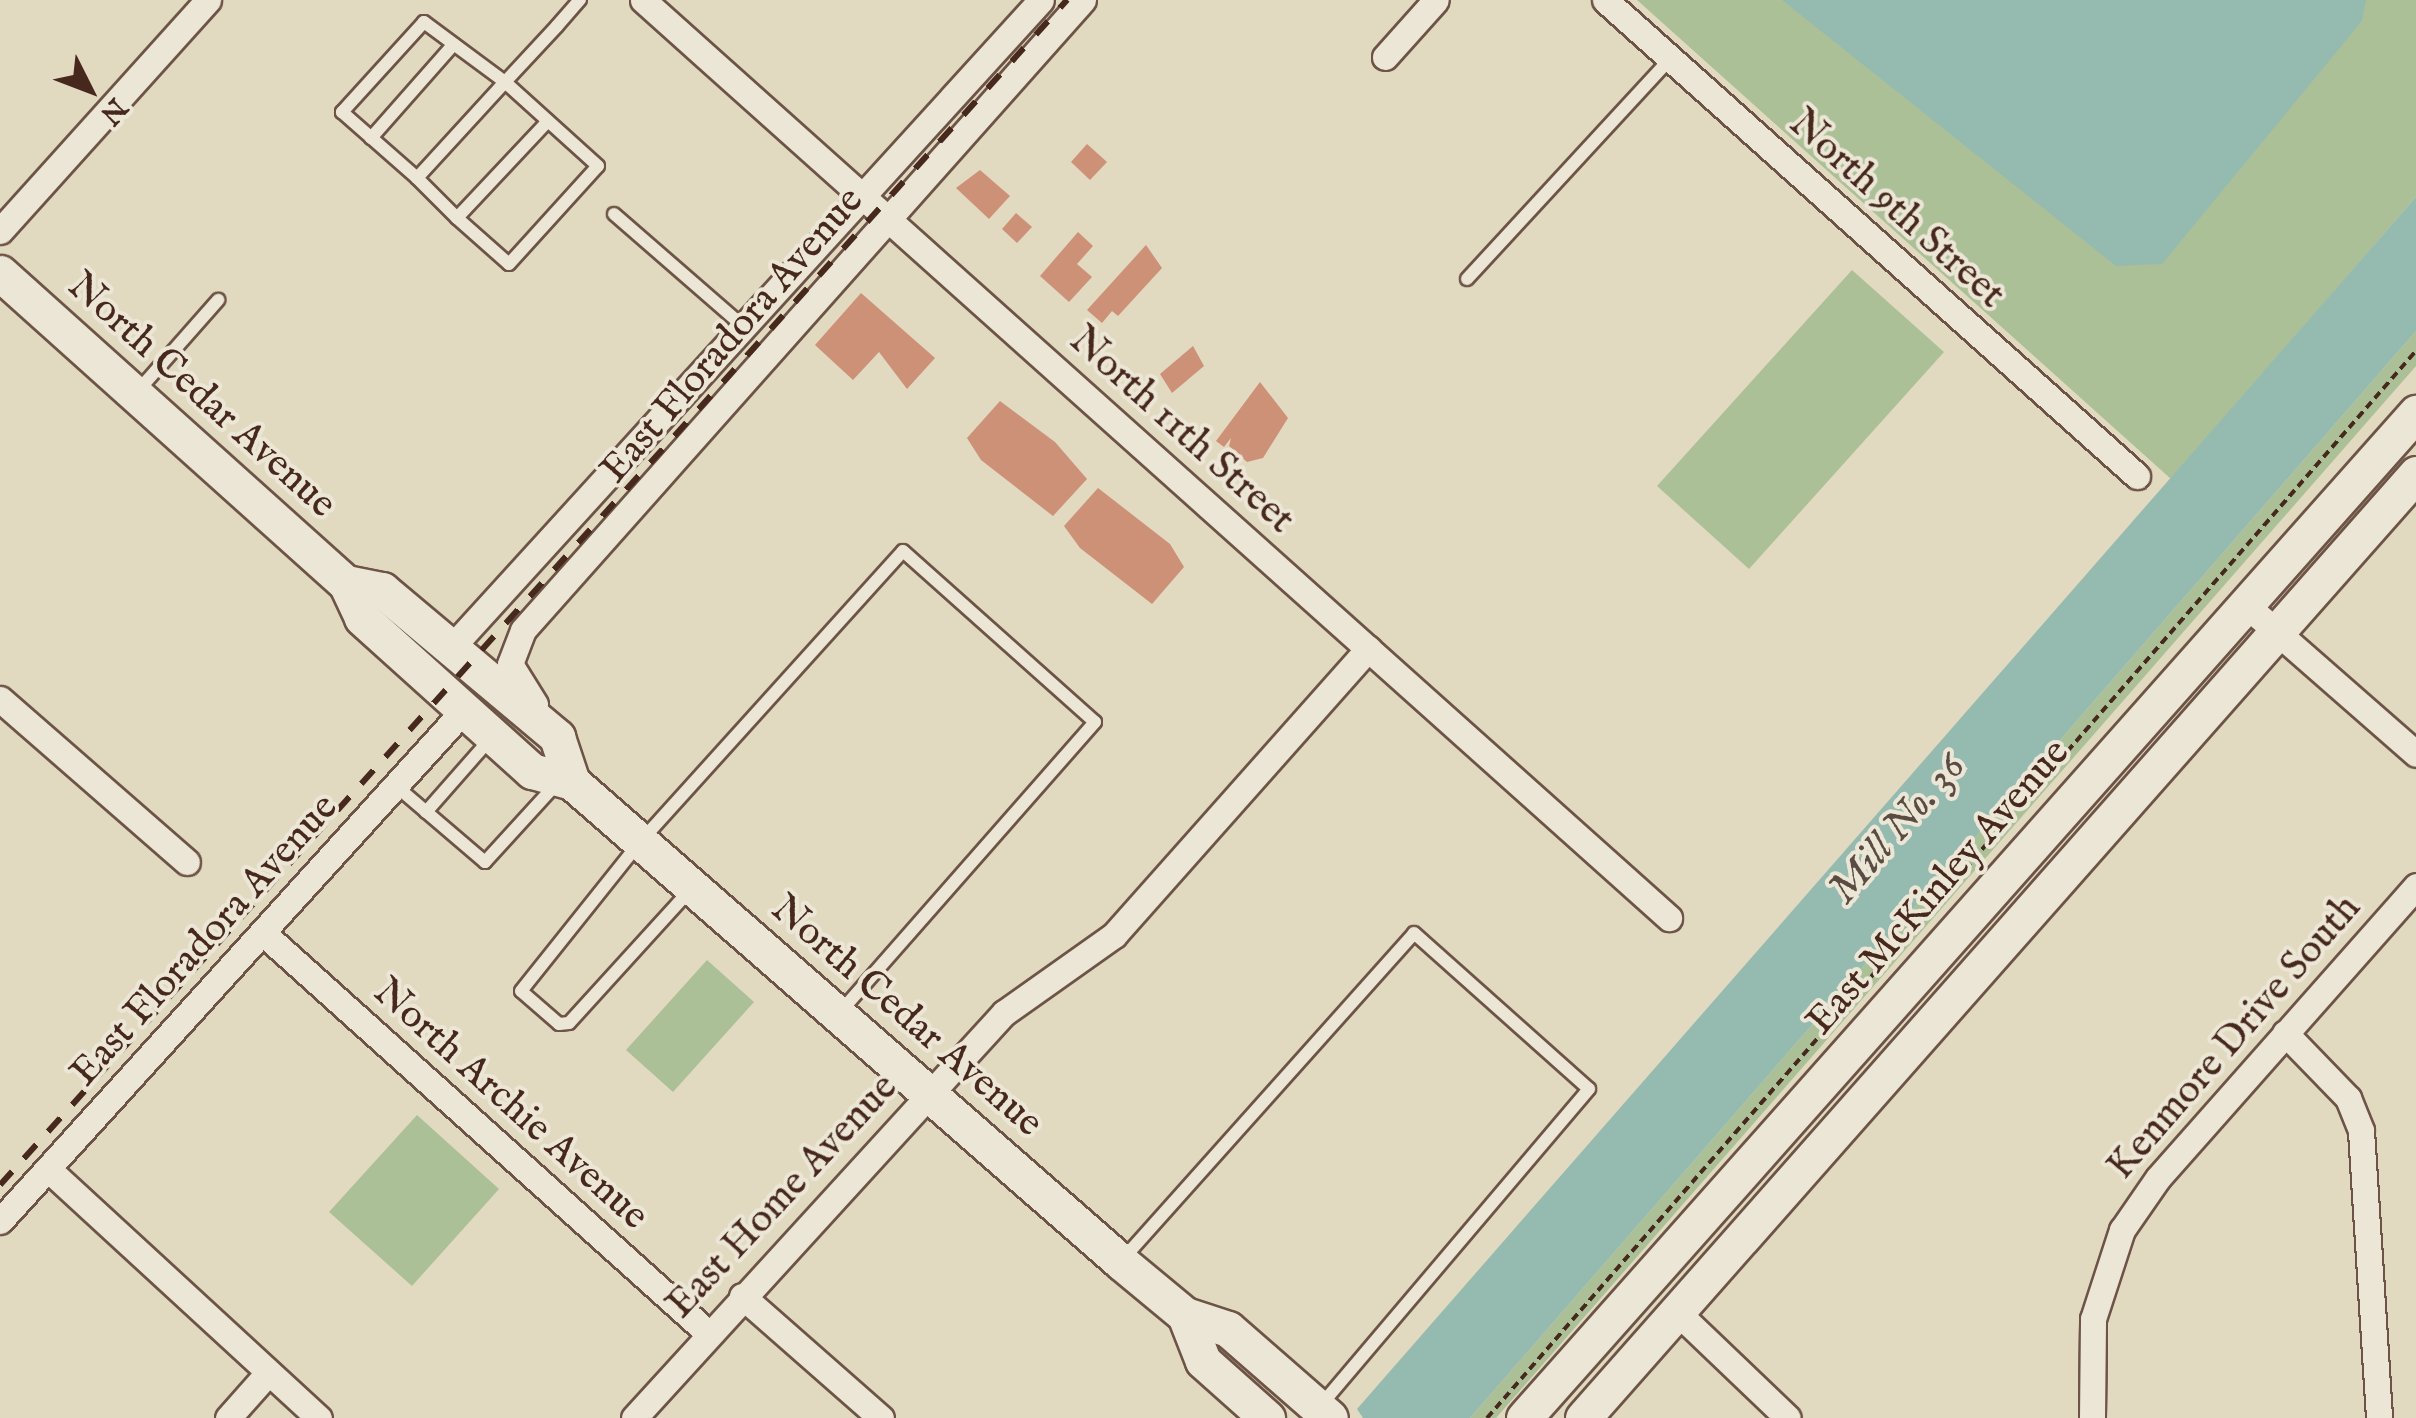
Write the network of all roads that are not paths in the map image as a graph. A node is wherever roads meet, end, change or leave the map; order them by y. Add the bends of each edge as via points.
1 (208, 0) edge
2 (580, 0) edge
3 (643, 0) edge
4 (1041, 0) edge
5 (1083, 0) edge
6 (1436, 0) edge
7 (1606, 0) edge
8 (454, 44) junction
9 (1385, 57) dead end
10 (1671, 58) junction
11 (505, 82) junction
12 (548, 121) junction
13 (371, 138) junction
14 (417, 178) junction
15 (863, 197) junction
16 (614, 214) dead end
17 (457, 218) junction
18 (887, 218) junction
19 (0, 231) edge
20 (0, 273) edge
21 (1467, 279) dead end
22 (218, 300) dead end
23 (744, 327) junction
24 (135, 394) junction
25 (2416, 413) edge
26 (2416, 474) edge
27 (2137, 476) dead end
28 (346, 582) junction
29 (2246, 605) junction
30 (2277, 632) junction
31 (450, 648) junction
32 (1368, 649) junction
33 (0, 698) edge
34 (464, 710) junction
35 (493, 736) junction
36 (557, 737) junction
37 (2416, 754) edge
38 (566, 780) junction
39 (396, 786) junction
40 (426, 812) junction
41 (640, 842) junction
42 (186, 862) dead end
43 (2416, 886) edge
44 (693, 887) junction
45 (1669, 918) dead end
46 (263, 933) junction
47 (838, 1014) junction
48 (2285, 1033) junction
49 (1834, 1070) junction
50 (929, 1093) junction
51 (48, 1169) junction
52 (0, 1222) edge
53 (1745, 1235) junction
54 (1121, 1262) junction
55 (742, 1296) junction
56 (1677, 1312) junction
57 (1184, 1315) junction
58 (708, 1332) junction
59 (267, 1374) junction
60 (1324, 1413) edge
61 (228, 1418) edge
62 (318, 1418) edge
63 (634, 1418) edge
64 (881, 1418) edge
65 (1267, 1418) edge
66 (1524, 1418) edge
67 (1584, 1418) edge
68 (1788, 1418) edge
69 (2092, 1418) edge
70 (2379, 1418) edge

1 - 19 street
2 - 11 lane
3 - 15 street, North 11th Street
4 - 15 street, East Floradora Avenue
5 - 18 street, East Floradora Avenue
6 - 9 street
7 - 10 street, North 9th Street
8 - 11 lane
8 - 13 lane
8 - 13 lane via 424,22 358,92 342,112
10 - 21 lane
10 - 27 street, North 9th Street
11 - 12 lane
11 - 14 lane
12 - 17 lane
12 - 17 lane via 598,166 510,264
13 - 14 lane
14 - 17 lane
15 - 18 street, North 11th Street
15 - 23 street, East Floradora Avenue
16 - 23 lane
18 - 32 street, North 11th Street
18 - 36 street, East Floradora Avenue via 524,630 510,664 514,678
20 - 24 main road, North Cedar Avenue
22 - 24 lane
23 - 31 street, East Floradora Avenue
24 - 28 main road, North Cedar Avenue
25 - 29 main road, East McKinley Avenue
26 - 30 main road, East McKinley Avenue
28 - 31 main road, North Cedar Avenue via 382,590
28 - 34 main road, North Cedar Avenue via 362,618
29 - 30 street
29 - 49 main road, East McKinley Avenue
30 - 37 street
30 - 53 main road, East McKinley Avenue
31 - 36 main road, North Cedar Avenue
32 - 45 street, North 11th Street
32 - 50 street, East Home Avenue via 1114,935 1004,1012
33 - 42 street
34 - 35 main road, North Cedar Avenue
34 - 39 street, East Floradora Avenue
35 - 38 main road, North Cedar Avenue via 532,771
35 - 40 lane
36 - 38 main road
38 - 40 lane via 484,862
38 - 41 main road, North Cedar Avenue
39 - 40 lane
39 - 46 street, East Floradora Avenue
41 - 44 main road, North Cedar Avenue
41 - 44 lane via 522,983 559,1024 569,1024
41 - 47 lane via 903,551 1095,722
43 - 48 street, Kenmore Drive South
44 - 47 main road, North Cedar Avenue
46 - 51 street, East Floradora Avenue
46 - 58 street, North Archie Avenue
47 - 50 main road, North Cedar Avenue
48 - 69 street, Kenmore Drive South via 2122,1230 2093,1319
48 - 70 street via 2348,1098 2361,1131
49 - 53 main road via 1797,1144 1748,1200 1740,1215
49 - 66 main road, East McKinley Avenue
50 - 54 main road, North Cedar Avenue
50 - 55 street, East Home Avenue
51 - 52 street, East Floradora Avenue
51 - 59 street
53 - 56 main road, East McKinley Avenue
54 - 57 main road, North Cedar Avenue
54 - 60 lane via 1414,934 1589,1089
55 - 58 street, East Home Avenue
55 - 64 street
56 - 67 main road, East McKinley Avenue
56 - 68 street
57 - 60 main road, North Cedar Avenue via 1228,1329
57 - 65 main road, North Cedar Avenue via 1203,1362
58 - 63 street, East Home Avenue
59 - 61 street
59 - 62 street

